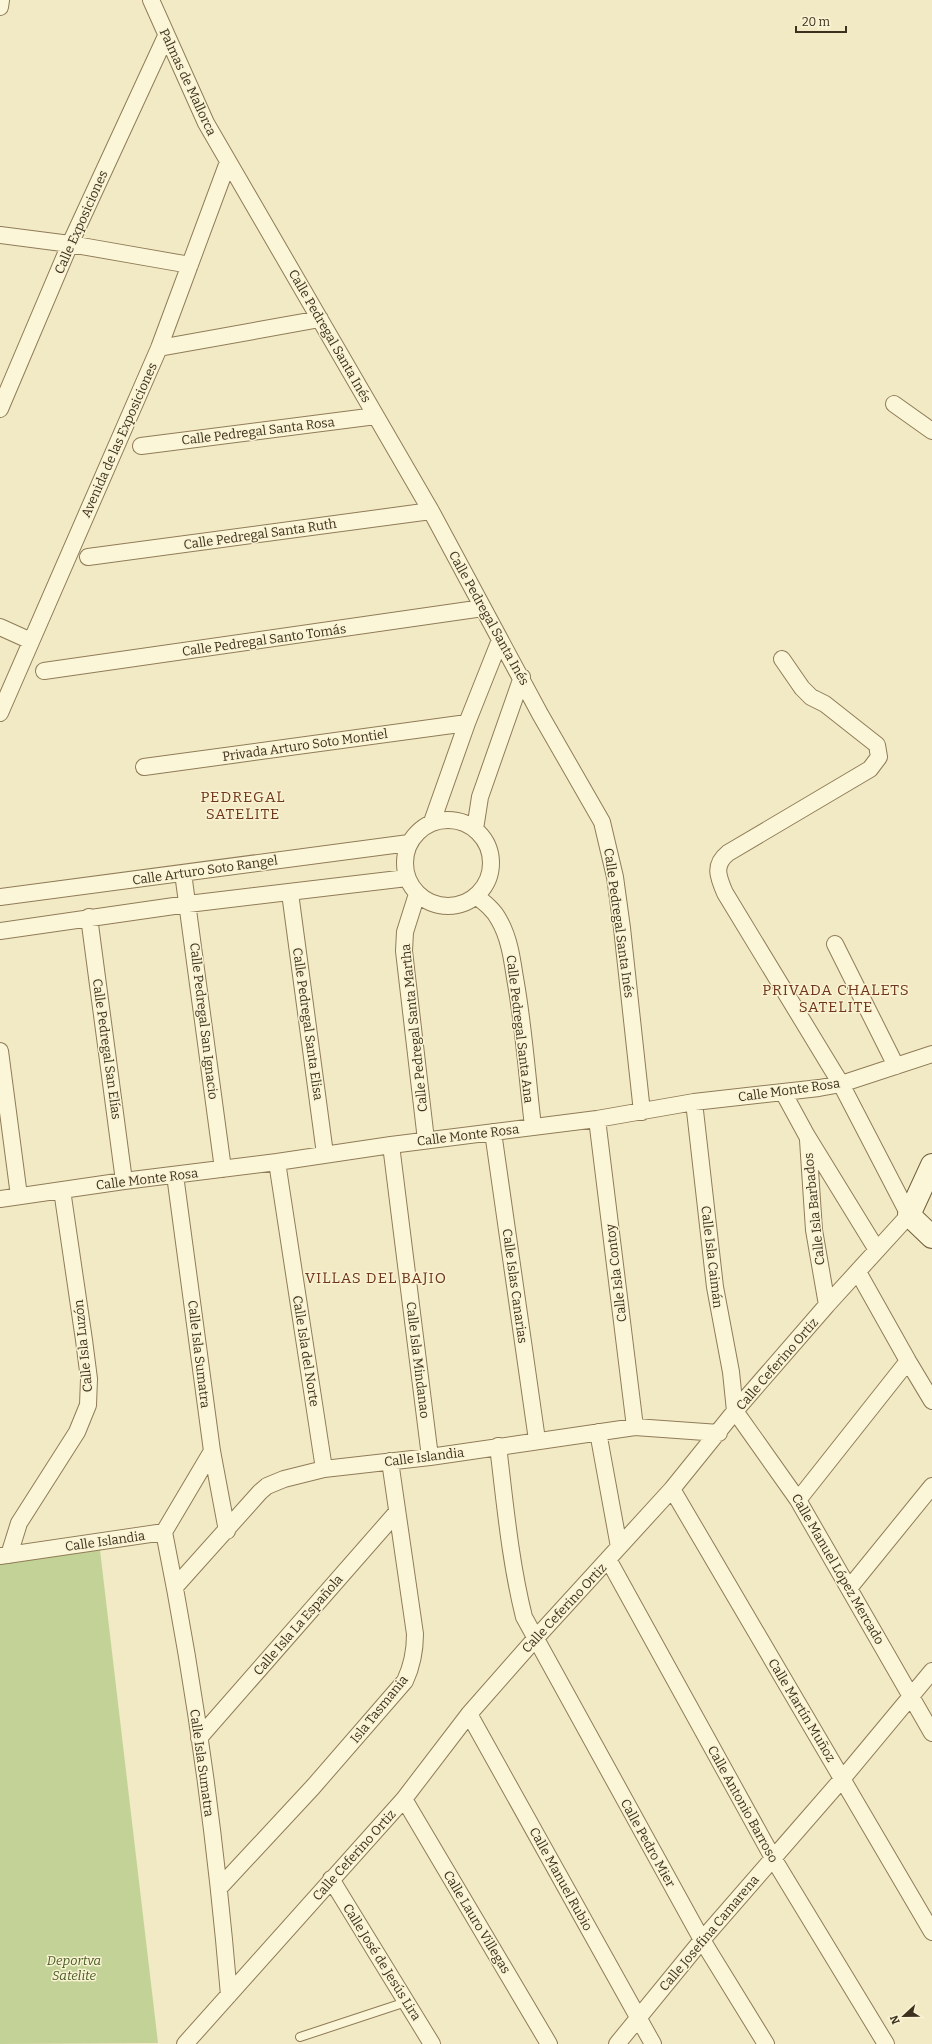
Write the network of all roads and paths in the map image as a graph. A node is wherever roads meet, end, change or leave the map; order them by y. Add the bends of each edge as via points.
1 (1, 0) edge
2 (151, 0) edge
3 (0, 7) edge
4 (166, 36) junction
5 (228, 162) junction
6 (0, 235) edge
7 (70, 244) junction
8 (190, 265) junction
9 (320, 319) junction
10 (159, 348) junction
11 (894, 404) dead end
12 (0, 409) edge
13 (376, 416) junction
14 (932, 431) edge
15 (141, 446) dead end
16 (431, 511) junction
17 (88, 557) dead end
18 (483, 608) junction
19 (0, 627) edge
20 (500, 640) junction
21 (31, 641) junction
22 (782, 659) dead end
23 (44, 671) dead end
24 (522, 677) junction
25 (0, 713) edge
26 (467, 723) junction
27 (144, 767) dead end
28 (432, 822) junction
29 (475, 829) junction
30 (409, 843) junction
31 (183, 873) junction
32 (408, 878) junction
33 (290, 893) junction
34 (417, 894) junction
35 (476, 896) junction
36 (0, 897) edge
37 (188, 904) junction
38 (89, 917) junction
39 (0, 931) edge
40 (835, 944) dead end
41 (0, 1051) edge
42 (932, 1054) edge
43 (896, 1066) junction
44 (841, 1084) junction
45 (783, 1092) junction
46 (694, 1102) junction
47 (642, 1112) junction
48 (597, 1119) junction
49 (533, 1126) junction
50 (493, 1132) junction
51 (807, 1136) junction
52 (426, 1140) junction
53 (391, 1145) junction
54 (325, 1154) junction
55 (277, 1162) junction
56 (932, 1165) edge
57 (223, 1169) junction
58 (175, 1175) junction
59 (124, 1181) junction
60 (62, 1190) junction
61 (19, 1196) junction
62 (0, 1199) edge
63 (909, 1215) junction
64 (932, 1237) edge
65 (877, 1250) junction
66 (858, 1272) junction
67 (827, 1304) junction
68 (908, 1361) junction
69 (932, 1401) edge
70 (736, 1411) junction
71 (635, 1427) junction
72 (598, 1432) junction
73 (719, 1433) junction
74 (537, 1440) junction
75 (498, 1446) junction
76 (212, 1451) junction
77 (430, 1457) junction
78 (390, 1461) junction
79 (324, 1469) junction
80 (932, 1486) edge
81 (672, 1489) junction
82 (798, 1500) junction
83 (398, 1512) junction
84 (227, 1531) junction
85 (164, 1532) junction
86 (619, 1547) junction
87 (4, 1556) edge
88 (608, 1559) junction
89 (175, 1587) junction
90 (850, 1587) junction
91 (535, 1639) junction
92 (932, 1671) edge
93 (912, 1696) junction
94 (469, 1714) junction
95 (932, 1733) edge
96 (199, 1738) junction
97 (843, 1778) junction
98 (404, 1799) junction
99 (773, 1858) junction
100 (331, 1879) junction
101 (220, 1887) junction
102 (932, 1932) edge
103 (702, 1940) junction
104 (229, 1995) junction
105 (406, 2002) junction
106 (637, 2017) junction
107 (300, 2037) dead end
108 (185, 2044) edge
109 (432, 2044) edge
110 (549, 2044) edge
111 (617, 2044) edge
112 (653, 2044) edge
113 (766, 2044) edge
114 (886, 2044) edge

1 - 3 street
2 - 4 street, Palmas de Mallorca
4 - 5 street, Palmas de Mallorca via 206,123
4 - 7 street, Calle Exposiciones
5 - 8 street, Avenida de las Exposiciones
5 - 9 street, Calle Pedregal Santa Inés
6 - 7 street
7 - 8 street
7 - 12 street, Calle Exposiciones
8 - 10 street, Avenida de las Exposiciones
9 - 10 street
9 - 13 street, Calle Pedregal Santa Inés
10 - 21 street, Avenida de las Exposiciones
11 - 14 street
13 - 15 street, Calle Pedregal Santa Rosa
13 - 16 street, Calle Pedregal Santa Inés
16 - 17 street, Calle Pedregal Santa Ruth
16 - 18 street, Calle Pedregal Santa Inés
18 - 20 street, Calle Pedregal Santa Inés
18 - 23 street, Calle Pedregal Santo Tomás
19 - 21 street
20 - 24 street, Calle Pedregal Santa Inés
20 - 26 street
21 - 25 street, Avenida de las Exposiciones
22 - 44 street via 811,697 825,704 877,745 878,757 870,769 740,845 722,859 717,868 718,878
24 - 29 street via 480,797
24 - 47 street, Calle Pedregal Santa Inés via 540,714 602,822 615,877
26 - 27 street, Privada Arturo Soto Montiel
26 - 28 street
28 - 29 street via 462,822
28 - 30 street via 419,830
29 - 35 street via 485,841 490,855 491,870 486,885
30 - 31 street, Calle Arturo Soto Rangel
30 - 32 street via 404,860
31 - 36 street, Calle Arturo Soto Rangel
31 - 37 street, Calle Pedregal San Ignacio
32 - 33 street
32 - 34 street
33 - 37 street
33 - 54 street, Calle Pedregal Santa Elisa
34 - 35 street via 428,902 440,906 465,903
34 - 52 street, Calle Pedregal Santa Martha via 405,932 404,951
35 - 49 street, Calle Pedregal Santa Ana via 499,919 512,956
37 - 38 street
37 - 57 street, Calle Pedregal San Ignacio
38 - 39 street
38 - 59 street, Calle Pedregal San Elías
40 - 43 street
41 - 61 street
42 - 43 street, Calle Monte Rosa
43 - 44 street, Calle Monte Rosa
44 - 45 street, Calle Monte Rosa
44 - 63 street
45 - 46 street, Calle Monte Rosa
45 - 51 street
46 - 47 street, Calle Monte Rosa
46 - 70 street, Calle Isla Caimán via 715,1287
47 - 48 street, Calle Monte Rosa
48 - 49 street, Calle Monte Rosa
48 - 71 street, Calle Isla Contoy
49 - 50 street, Calle Monte Rosa
50 - 52 street, Calle Monte Rosa
50 - 74 street, Calle Islas Canarias
51 - 65 street
51 - 67 street, Calle Isla Barbados via 814,1230
52 - 53 street, Calle Monte Rosa
53 - 54 street, Calle Monte Rosa
53 - 77 street, Calle Isla Mindanao
54 - 55 street, Calle Monte Rosa
55 - 57 street, Calle Monte Rosa
55 - 79 street, Calle Isla del Norte
56 - 63 street, Calle Ceferino Ortiz
57 - 58 street, Calle Monte Rosa
58 - 59 street, Calle Monte Rosa
58 - 76 street, Calle Isla Sumatra
59 - 60 street, Calle Monte Rosa
60 - 61 street, Calle Monte Rosa
60 - 87 street, Calle Isla Luzón via 89,1380 88,1405 77,1432 19,1523
61 - 62 street, Calle Monte Rosa
63 - 64 street
63 - 65 street, Calle Ceferino Ortiz
65 - 66 street, Calle Ceferino Ortiz
66 - 67 street, Calle Ceferino Ortiz
66 - 68 street
67 - 70 street, Calle Ceferino Ortiz
68 - 69 street
68 - 82 street
70 - 73 street, Calle Ceferino Ortiz
70 - 82 street, Calle Manuel López Mercado
71 - 72 street, Calle Islandia
71 - 73 street, Calle Islandia
72 - 74 street, Calle Islandia
72 - 86 street
73 - 81 street, Calle Ceferino Ortiz
74 - 75 street, Calle Islandia
75 - 77 street, Calle Islandia
75 - 91 street via 517,1590 524,1617
76 - 84 street, Calle Isla Sumatra
76 - 85 street
77 - 78 street, Calle Islandia
78 - 79 street, Calle Islandia
78 - 83 street, Isla Tasmania
79 - 84 street, Calle Islandia via 267,1486
80 - 90 street
81 - 86 street, Calle Ceferino Ortiz
81 - 97 street, Calle Martín Muñoz
82 - 90 street, Calle Manuel López Mercado
83 - 96 street, Calle Isla La Española
83 - 101 street, Isla Tasmania via 415,1634 410,1671 405,1681 313,1787
84 - 89 street, Calle Islandia
85 - 87 street, Calle Islandia
85 - 89 street, Calle Isla Sumatra
86 - 88 street, Calle Ceferino Ortiz
88 - 91 street, Calle Ceferino Ortiz
88 - 99 street, Calle Antonio Barroso
89 - 96 street, Calle Isla Sumatra
90 - 93 street, Calle Manuel López Mercado
91 - 94 street, Calle Ceferino Ortiz
91 - 103 street, Calle Pedro Mier
92 - 93 street, Calle Josefina Camarena
93 - 95 street, Calle Manuel López Mercado
93 - 97 street, Calle Josefina Camarena
94 - 98 street, Calle Ceferino Ortiz
94 - 106 street, Calle Manuel Rubio
96 - 101 street, Calle Isla Sumatra
97 - 99 street, Calle Josefina Camarena
97 - 102 street, Calle Martín Muñoz
98 - 100 street, Calle Ceferino Ortiz
98 - 110 street, Calle Lauro Villegas
99 - 103 street, Calle Josefina Camarena
99 - 114 street, Calle Antonio Barroso
100 - 104 street, Calle Ceferino Ortiz
100 - 105 street, Calle José de Jesús Lira
101 - 104 street, Calle Isla Sumatra
103 - 106 street, Calle Josefina Camarena
103 - 113 street, Calle Pedro Mier
104 - 108 street, Calle Ceferino Ortiz
105 - 107 lane
105 - 109 street, Calle José de Jesús Lira
106 - 111 street, Calle Josefina Camarena
106 - 112 street, Calle Manuel Rubio

